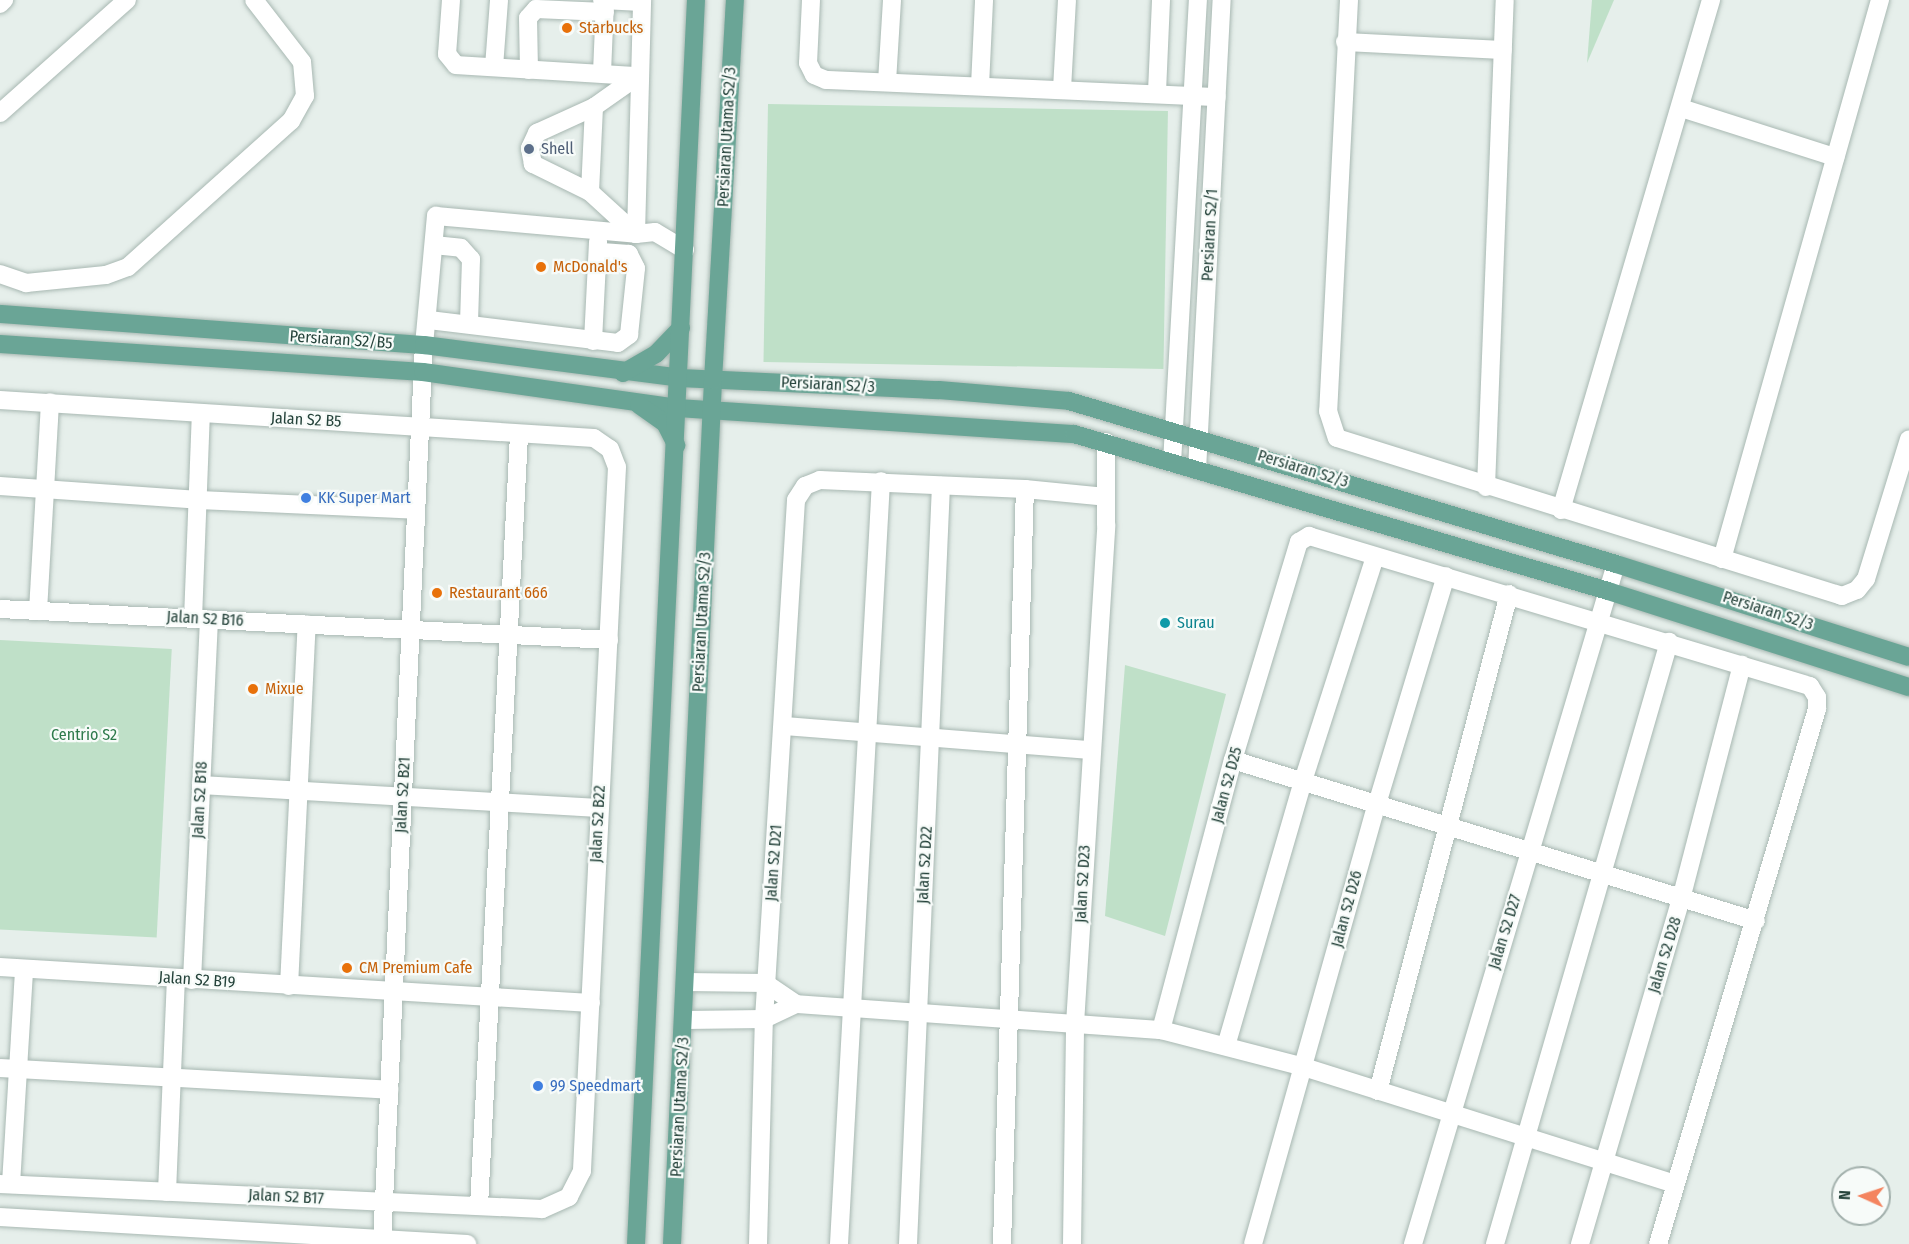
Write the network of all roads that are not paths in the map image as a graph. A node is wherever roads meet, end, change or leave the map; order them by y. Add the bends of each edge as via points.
1 (4, 0) edge
2 (127, 0) edge
3 (254, 0) edge
4 (451, 0) edge
5 (499, 0) edge
6 (696, 0) edge
7 (735, 0) edge
8 (811, 0) edge
9 (891, 0) edge
10 (984, 0) edge
11 (1067, 0) edge
12 (1161, 0) edge
13 (1198, 0) edge
14 (1222, 0) edge
15 (1349, 0) edge
16 (1504, 0) edge
17 (1711, 0) edge
18 (1880, 0) edge
19 (642, 1) edge
20 (0, 4) edge
21 (604, 4) edge
22 (1345, 42) junction
23 (1503, 50) junction
24 (494, 67) junction
25 (528, 70) junction
26 (602, 73) junction
27 (638, 76) junction
28 (887, 81) junction
29 (980, 86) junction
30 (1062, 89) junction
31 (1156, 92) junction
32 (1192, 95) junction
33 (1217, 97) junction
34 (3, 104) edge
35 (594, 107) junction
36 (1681, 108) junction
37 (1835, 157) junction
38 (590, 192) junction
39 (599, 231) junction
40 (636, 234) junction
41 (434, 245) junction
42 (685, 250) junction
43 (598, 252) junction
44 (0, 274) edge
45 (0, 314) edge
46 (429, 320) junction
47 (469, 324) junction
48 (681, 328) junction
49 (593, 341) junction
50 (0, 344) edge
51 (424, 345) junction
52 (423, 372) junction
53 (623, 373) junction
54 (680, 378) junction
55 (713, 380) junction
56 (0, 400) edge
57 (50, 402) junction
58 (636, 403) junction
59 (679, 408) junction
60 (712, 410) junction
61 (201, 414) junction
62 (421, 427) junction
63 (1174, 431) junction
64 (519, 435) junction
65 (1199, 437) junction
66 (1909, 439) edge
67 (1106, 442) junction
68 (677, 447) junction
69 (610, 449) joint
70 (1172, 463) junction
71 (1197, 470) junction
72 (881, 481) junction
73 (0, 486) edge
74 (941, 486) junction
75 (1486, 487) junction
76 (44, 489) junction
77 (1025, 489) junction
78 (1106, 497) junction
79 (199, 500) junction
80 (417, 510) junction
81 (1561, 510) junction
82 (1375, 557) junction
83 (1722, 559) junction
84 (1616, 564) junction
85 (1446, 576) junction
86 (1608, 591) junction
87 (1509, 594) junction
88 (0, 609) edge
89 (38, 611) junction
90 (201, 619) junction
91 (1598, 620) junction
92 (307, 624) junction
93 (411, 630) junction
94 (508, 633) junction
95 (609, 640) junction
96 (1669, 642) junction
97 (1909, 657) edge
98 (1742, 664) junction
99 (1909, 687) edge
100 (784, 726) junction
101 (868, 732) junction
102 (930, 738) junction
103 (1018, 745) junction
104 (1091, 750) junction
105 (1233, 760) junction
106 (1303, 781) junction
107 (201, 785) junction
108 (300, 791) junction
109 (403, 797) junction
110 (501, 802) junction
111 (1377, 804) junction
112 (598, 808) junction
113 (1448, 825) junction
114 (1530, 849) junction
115 (1602, 873) junction
116 (1682, 899) junction
117 (1756, 921) junction
118 (0, 967) edge
119 (24, 969) junction
120 (184, 979) junction
121 (686, 982) junction
122 (765, 983) junction
123 (289, 986) junction
124 (394, 992) junction
125 (490, 997) junction
126 (591, 1003) junction
127 (796, 1004) junction
128 (852, 1008) junction
129 (918, 1013) junction
130 (764, 1019) junction
131 (1010, 1019) junction
132 (685, 1020) junction
133 (1075, 1024) junction
134 (1161, 1030) junction
135 (1226, 1046) junction
136 (1304, 1067) junction
137 (9, 1068) edge
138 (171, 1077) junction
139 (389, 1089) junction
140 (1378, 1091) junction
141 (1450, 1114) junction
142 (1525, 1137) junction
143 (1603, 1162) junction
144 (5, 1184) edge
145 (1674, 1185) junction
146 (167, 1192) junction
147 (569, 1197) joint
148 (384, 1202) junction
149 (479, 1206) junction
150 (0, 1217) edge
151 (382, 1240) edge
152 (467, 1244) edge
153 (636, 1244) edge
154 (672, 1244) edge
155 (758, 1244) edge
156 (839, 1244) edge
157 (908, 1244) edge
158 (1002, 1244) edge
159 (1072, 1244) edge
160 (1253, 1244) edge
161 (1413, 1244) edge
162 (1495, 1244) edge
163 (1580, 1244) edge
164 (1658, 1244) edge

1 - 20 street
2 - 34 street
3 - 44 street via 302,62 305,96 291,121 128,267 106,275 26,283
4 - 24 street via 448,59 456,65
5 - 24 street
6 - 42 main road, Persiaran Utama S2/3
7 - 55 main road, Persiaran Utama S2/3
8 - 28 street via 808,63 814,75 826,80
9 - 28 street
10 - 29 street
11 - 30 street
12 - 31 street
13 - 32 street, Persiaran S2/1
14 - 33 street, Persiaran S2/1
15 - 22 street
16 - 23 street
17 - 36 street
18 - 37 street
19 - 21 street
19 - 27 street
21 - 25 street via 536,9 528,18
21 - 26 street
22 - 23 street
22 - 75 street via 1328,411 1337,438
23 - 75 street
24 - 25 street
25 - 26 street
26 - 27 street
27 - 35 street
27 - 40 street
28 - 29 street
29 - 30 street
30 - 31 street
31 - 32 street
32 - 33 street
32 - 63 street, Persiaran S2/1
33 - 65 street, Persiaran S2/1
35 - 38 street
35 - 38 street via 537,133 530,148 533,164
36 - 37 street
36 - 81 street
37 - 83 street
38 - 40 street
39 - 40 street
39 - 41 street, Jalan S2 B21 via 436,216
39 - 43 street
40 - 42 street via 655,232
41 - 46 street, Jalan S2 B21
41 - 47 street via 460,248 471,259
42 - 48 main road, Persiaran Utama S2/3
43 - 49 street
43 - 49 street via 629,254 636,268 628,335 618,344
45 - 51 main road, Persiaran S2/B5
46 - 47 street
46 - 51 street, Jalan S2 B21
47 - 49 street
48 - 53 main road via 656,354
48 - 54 main road, Persiaran Utama S2/3
50 - 52 main road, Persiaran S2/B5
51 - 52 street, Jalan S2 B21
51 - 53 main road, Persiaran S2/B5
52 - 58 main road, Persiaran S2/B5
52 - 62 street, Jalan S2 B21
53 - 54 main road, Persiaran S2/B5
54 - 55 main road, Persiaran S2/3
54 - 59 main road, Persiaran Utama S2/3
55 - 60 main road, Persiaran Utama S2/3
55 - 63 main road, Persiaran S2/3 via 1035,396
56 - 57 street, Jalan S2 B5
57 - 61 street, Jalan S2 B5
57 - 76 street
58 - 59 main road, Persiaran S2/B5
58 - 68 main road via 665,423
59 - 60 main road, Persiaran S2/B5
59 - 68 main road, Persiaran Utama S2/3
60 - 67 main road, Persiaran S2/B5 via 992,426
60 - 121 main road, Persiaran Utama S2/3
61 - 62 street, Jalan S2 B5
61 - 79 street, Jalan S2 B18
62 - 64 street, Jalan S2 B5
62 - 80 street, Jalan S2 B21
63 - 65 main road, Persiaran S2/3
63 - 70 street, Persiaran S2/1
64 - 69 street, Jalan S2 B5 via 594,438
64 - 94 street
65 - 71 street, Persiaran S2/1
65 - 84 main road, Persiaran S2/3
66 - 83 street via 1866,579 1857,590 1842,596
67 - 70 main road, Persiaran S2/B5
67 - 78 street, Jalan S2 D23
68 - 153 main road, Persiaran Utama S2/3
69 - 95 street, Jalan S2 B22 via 617,467
70 - 71 main road, Persiaran S2/B5
71 - 86 main road, Persiaran S2/B5
72 - 74 street
72 - 100 street, Jalan S2 D21 via 820,480 805,486 796,500
72 - 101 street
73 - 76 street
74 - 77 street
74 - 102 street, Jalan S2 D22
75 - 81 street
76 - 79 street
76 - 89 street
77 - 78 street
77 - 103 street
78 - 104 street, Jalan S2 D23
79 - 80 street
79 - 90 street, Jalan S2 B18
80 - 93 street, Jalan S2 B21
81 - 83 street
82 - 85 street
82 - 105 street, Jalan S2 D25 via 1309,536 1299,542
82 - 106 street
84 - 86 street, Jalan S2 D27
84 - 97 main road, Persiaran S2/3
85 - 87 street
85 - 111 street, Jalan S2 D26
86 - 91 street, Jalan S2 D27
86 - 99 main road, Persiaran S2/B5
87 - 91 street
87 - 113 street
88 - 89 street, Jalan S2 B16
89 - 90 street, Jalan S2 B16
90 - 92 street, Jalan S2 B16
90 - 107 street, Jalan S2 B18
91 - 96 street
91 - 114 street, Jalan S2 D27
92 - 93 street, Jalan S2 B16
92 - 108 street
93 - 94 street, Jalan S2 B16
93 - 109 street, Jalan S2 B21
94 - 95 street, Jalan S2 B16
94 - 110 street
95 - 112 street, Jalan S2 B22
96 - 98 street
96 - 115 street
98 - 116 street, Jalan S2 D28
98 - 117 street via 1810,686 1817,697 1817,709
100 - 101 street
100 - 122 street, Jalan S2 D21
101 - 102 street
101 - 128 street
102 - 103 street
102 - 129 street, Jalan S2 D22
103 - 104 street
103 - 131 street
104 - 133 street, Jalan S2 D23
105 - 106 street
105 - 134 street, Jalan S2 D25
106 - 111 street
106 - 135 street
107 - 108 street
107 - 120 street, Jalan S2 B18
108 - 109 street
108 - 123 street
109 - 110 street
109 - 124 street, Jalan S2 B21
110 - 112 street
110 - 125 street
111 - 113 street
111 - 136 street, Jalan S2 D26
112 - 126 street, Jalan S2 B22
113 - 114 street
113 - 140 street
114 - 115 street
114 - 141 street, Jalan S2 D27
115 - 116 street
115 - 142 street
116 - 117 street
116 - 143 street, Jalan S2 D28
117 - 145 street
118 - 119 street, Jalan S2 B19
119 - 120 street, Jalan S2 B19
119 - 137 street
120 - 123 street, Jalan S2 B19
120 - 138 street, Jalan S2 B18
121 - 122 street
121 - 132 main road, Persiaran Utama S2/3
122 - 127 street
122 - 130 street, Jalan S2 D21
123 - 124 street, Jalan S2 B19
124 - 125 street, Jalan S2 B19
124 - 139 street, Jalan S2 B21
125 - 126 street, Jalan S2 B19
125 - 149 street
126 - 147 street, Jalan S2 B22 via 582,1171
127 - 128 street
127 - 130 street
128 - 129 street
128 - 156 street
129 - 131 street
129 - 157 street, Jalan S2 D22
130 - 132 street
130 - 155 street, Jalan S2 D21
131 - 133 street
131 - 158 street
132 - 154 main road, Persiaran Utama S2/3
133 - 134 street
133 - 159 street, Jalan S2 D23
134 - 135 street
135 - 136 street
136 - 140 street
136 - 160 street, Jalan S2 D26
137 - 138 street
137 - 144 street
138 - 139 street
138 - 146 street, Jalan S2 B18
139 - 148 street, Jalan S2 B21
140 - 141 street
141 - 142 street
141 - 161 street, Jalan S2 D27
142 - 143 street
142 - 162 street
143 - 145 street
143 - 163 street, Jalan S2 D28
144 - 146 street, Jalan S2 B17
145 - 164 street
146 - 148 street, Jalan S2 B17
147 - 149 street, Jalan S2 B17 via 542,1209
148 - 149 street, Jalan S2 B17
148 - 151 street, Jalan S2 B21
150 - 151 street
151 - 152 street

